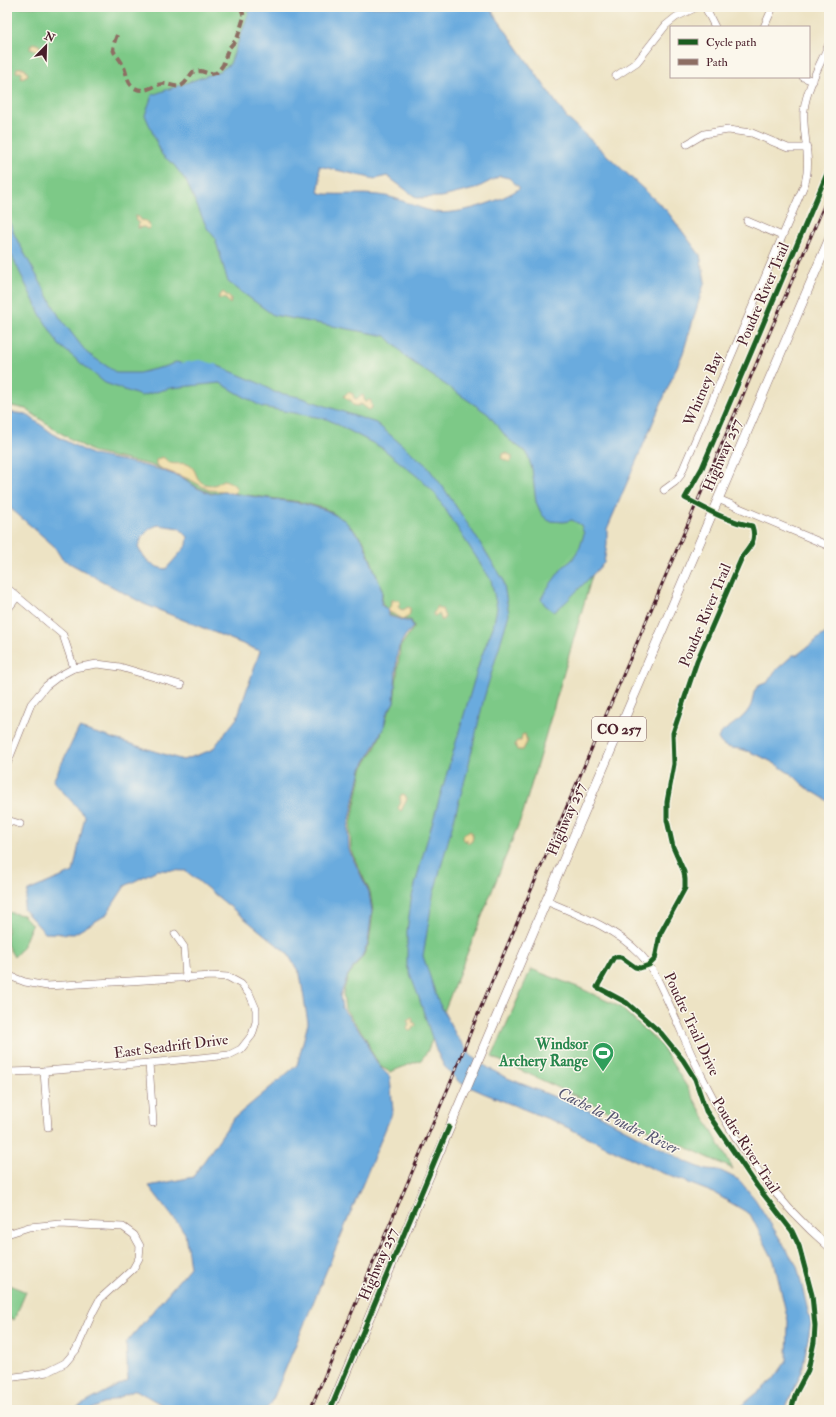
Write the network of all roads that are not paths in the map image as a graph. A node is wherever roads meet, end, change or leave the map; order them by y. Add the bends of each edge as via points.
1 (697, 7) edge
2 (705, 7) edge
3 (773, 7) edge
4 (714, 26) edge
5 (764, 26) edge
6 (829, 44) edge
7 (616, 76) dead end
8 (806, 78) edge
9 (813, 81) junction
10 (687, 144) dead end
11 (807, 148) junction
12 (747, 221) dead end
13 (782, 236) junction
14 (829, 240) edge
15 (664, 490) dead end
16 (718, 499) junction
17 (829, 546) edge
18 (7, 588) edge
19 (18, 597) junction
20 (7, 610) edge
21 (74, 668) junction
22 (181, 685) dead end
23 (7, 764) edge
24 (7, 820) edge
25 (20, 824) dead end
26 (546, 901) junction
27 (175, 934) dead end
28 (7, 975) edge
29 (186, 978) junction
30 (149, 1063) junction
31 (44, 1071) junction
32 (7, 1072) edge
33 (152, 1123) dead end
34 (48, 1127) dead end
35 (7, 1234) edge
36 (829, 1247) edge
37 (7, 1378) edge
38 (330, 1410) edge

1 - 7 street via 666,24 637,62
2 - 4 street
3 - 5 street
6 - 9 street, Whitney Bay
8 - 9 street
9 - 11 street, Whitney Bay via 805,109
10 - 11 street via 704,134 728,130 752,133 788,148
11 - 13 street, Whitney Bay via 806,178
12 - 13 street
13 - 15 street, Whitney Bay via 680,476
14 - 16 main road, Highway 257 / CO 257
16 - 17 street
16 - 26 main road, Highway 257 / CO 257
18 - 19 street
19 - 20 street
19 - 21 street via 63,635
21 - 22 street via 97,664 120,667
21 - 23 street via 50,683 31,704
24 - 25 street
26 - 36 street, Poudre Trail Drive via 612,932 646,961 659,981 714,1102 735,1138 772,1188
26 - 38 main road, Highway 257 / CO 257
27 - 29 street via 184,947
28 - 29 street, East Seadrift Drive via 47,986
29 - 30 street, East Seadrift Drive via 228,977 241,984 250,995 256,1009 252,1035 241,1049 228,1056
30 - 31 street, East Seadrift Drive
30 - 33 street
31 - 32 street, East Seadrift Drive
31 - 34 street
35 - 37 street via 29,1227 60,1224 123,1227 134,1235 140,1246 139,1258 133,1269 100,1299 76,1350 65,1363 47,1372

